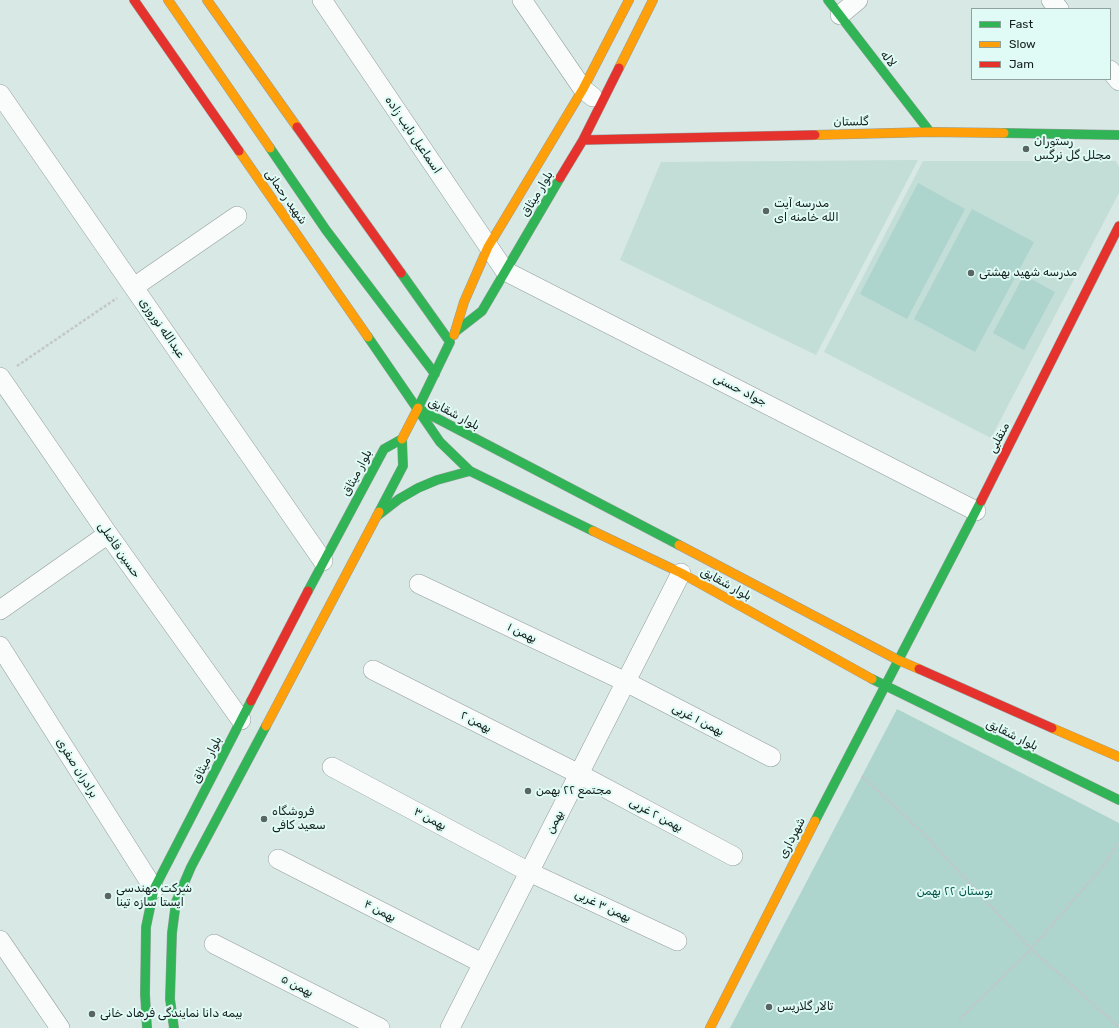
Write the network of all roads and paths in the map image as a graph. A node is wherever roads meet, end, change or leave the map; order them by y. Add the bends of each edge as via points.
1 (134, 0) edge
2 (168, 0) edge
3 (207, 0) edge
4 (322, 0) edge
5 (522, 0) edge
6 (629, 0) edge
7 (653, 0) edge
8 (828, 0) edge
9 (858, 0) edge
10 (1051, 0) edge
11 (1058, 8) edge
12 (840, 15) junction
13 (1111, 71) edge
14 (1119, 81) edge
15 (583, 89) junction
16 (0, 94) edge
17 (602, 104) junction
18 (930, 132) junction
19 (1119, 135) edge
20 (584, 140) junction
21 (237, 216) dead end
22 (1119, 226) edge
23 (488, 247) junction
24 (505, 271) junction
25 (134, 287) junction
26 (455, 332) junction
27 (450, 342) junction
28 (434, 374) junction
29 (0, 378) edge
30 (418, 408) junction
31 (402, 439) junction
32 (470, 471) junction
33 (976, 510) junction
34 (377, 516) junction
35 (108, 534) junction
36 (323, 561) junction
37 (681, 573) junction
38 (419, 584) dead end
39 (0, 610) edge
40 (0, 646) edge
41 (898, 660) junction
42 (373, 670) dead end
43 (626, 682) junction
44 (884, 686) junction
45 (241, 720) junction
46 (771, 757) dead end
47 (1119, 758) edge
48 (845, 760) junction
49 (332, 767) dead end
50 (579, 774) junction
51 (1119, 800) edge
52 (1119, 842) edge
53 (733, 856) dead end
54 (278, 859) dead end
55 (529, 872) junction
56 (154, 889) junction
57 (0, 940) edge
58 (677, 941) dead end
59 (214, 944) dead end
60 (1031, 949) junction
61 (482, 963) junction
62 (959, 1020) dead end
63 (1119, 1027) edge
64 (60, 1028) edge
65 (147, 1028) edge
66 (174, 1028) edge
67 (380, 1028) edge
68 (450, 1028) edge
69 (710, 1028) edge

1 - 30 main road, شهید رحمانی
2 - 28 main road, شهید رحمانی via 326,230
3 - 27 main road
4 - 23 street, اسماعیل نایب زاده
5 - 15 street
6 - 15 main road, بلوار میثاق
7 - 17 main road, بلوار میثاق
8 - 12 main road, لاله
9 - 12 street
10 - 11 street
12 - 18 main road, لاله
13 - 14 street
15 - 17 street
15 - 23 main road, بلوار میثاق
16 - 25 street, عبدالله نوروزی
17 - 20 main road, بلوار میثاق
18 - 19 main road, گلستان
18 - 20 main road, گلستان
20 - 24 main road, بلوار میثاق
21 - 25 street
22 - 33 main road, منقلبی
23 - 24 street, اسماعیل نایب زاده
23 - 26 main road, بلوار میثاق via 464,302
24 - 26 main road, بلوار میثاق via 482,311
24 - 33 street, جواد حسنی
25 - 29 path
25 - 36 street, عبدالله نوروزی
26 - 27 main road
27 - 28 main road
28 - 30 main road
29 - 35 street, حسین فاضلی
30 - 31 main road
30 - 32 main road, بلوار شقایق via 440,442
30 - 41 main road, بلوار شقایق
31 - 34 main road via 403,466
31 - 36 main road, بلوار میثاق via 384,449
32 - 34 main road via 418,488
32 - 37 main road, بلوار شقایق
33 - 41 main road, منقلبی
34 - 66 main road via 191,867 176,902 170,992
35 - 39 street
35 - 45 street, حسین فاضلی
36 - 45 main road, بلوار میثاق
37 - 43 street, بهمن
37 - 44 main road, بلوار شقایق
38 - 43 street, بهمن ۱
40 - 56 street, برادران صفری
41 - 44 main road, شهرداری
41 - 47 main road, بلوار شقایق
42 - 50 street, بهمن ۲
43 - 46 street, بهمن ۱ غربی
43 - 50 street, بهمن
44 - 48 main road, شهرداری
44 - 51 main road, بلوار شقایق
45 - 56 main road, بلوار میثاق
48 - 60 path via 921,831
48 - 69 main road, شهرداری
49 - 55 street, بهمن ۳
50 - 53 street, بهمن ۲ غربی
50 - 55 street, بهمن
52 - 60 path via 1104,865
54 - 61 street, بهمن ۴
55 - 58 street, بهمن ۳ غربی
55 - 61 street, بهمن
56 - 65 main road, بلوار میثاق via 146,927
57 - 64 street
59 - 67 street, بهمن ۵
60 - 62 path
60 - 63 path
61 - 68 street, بهمن

